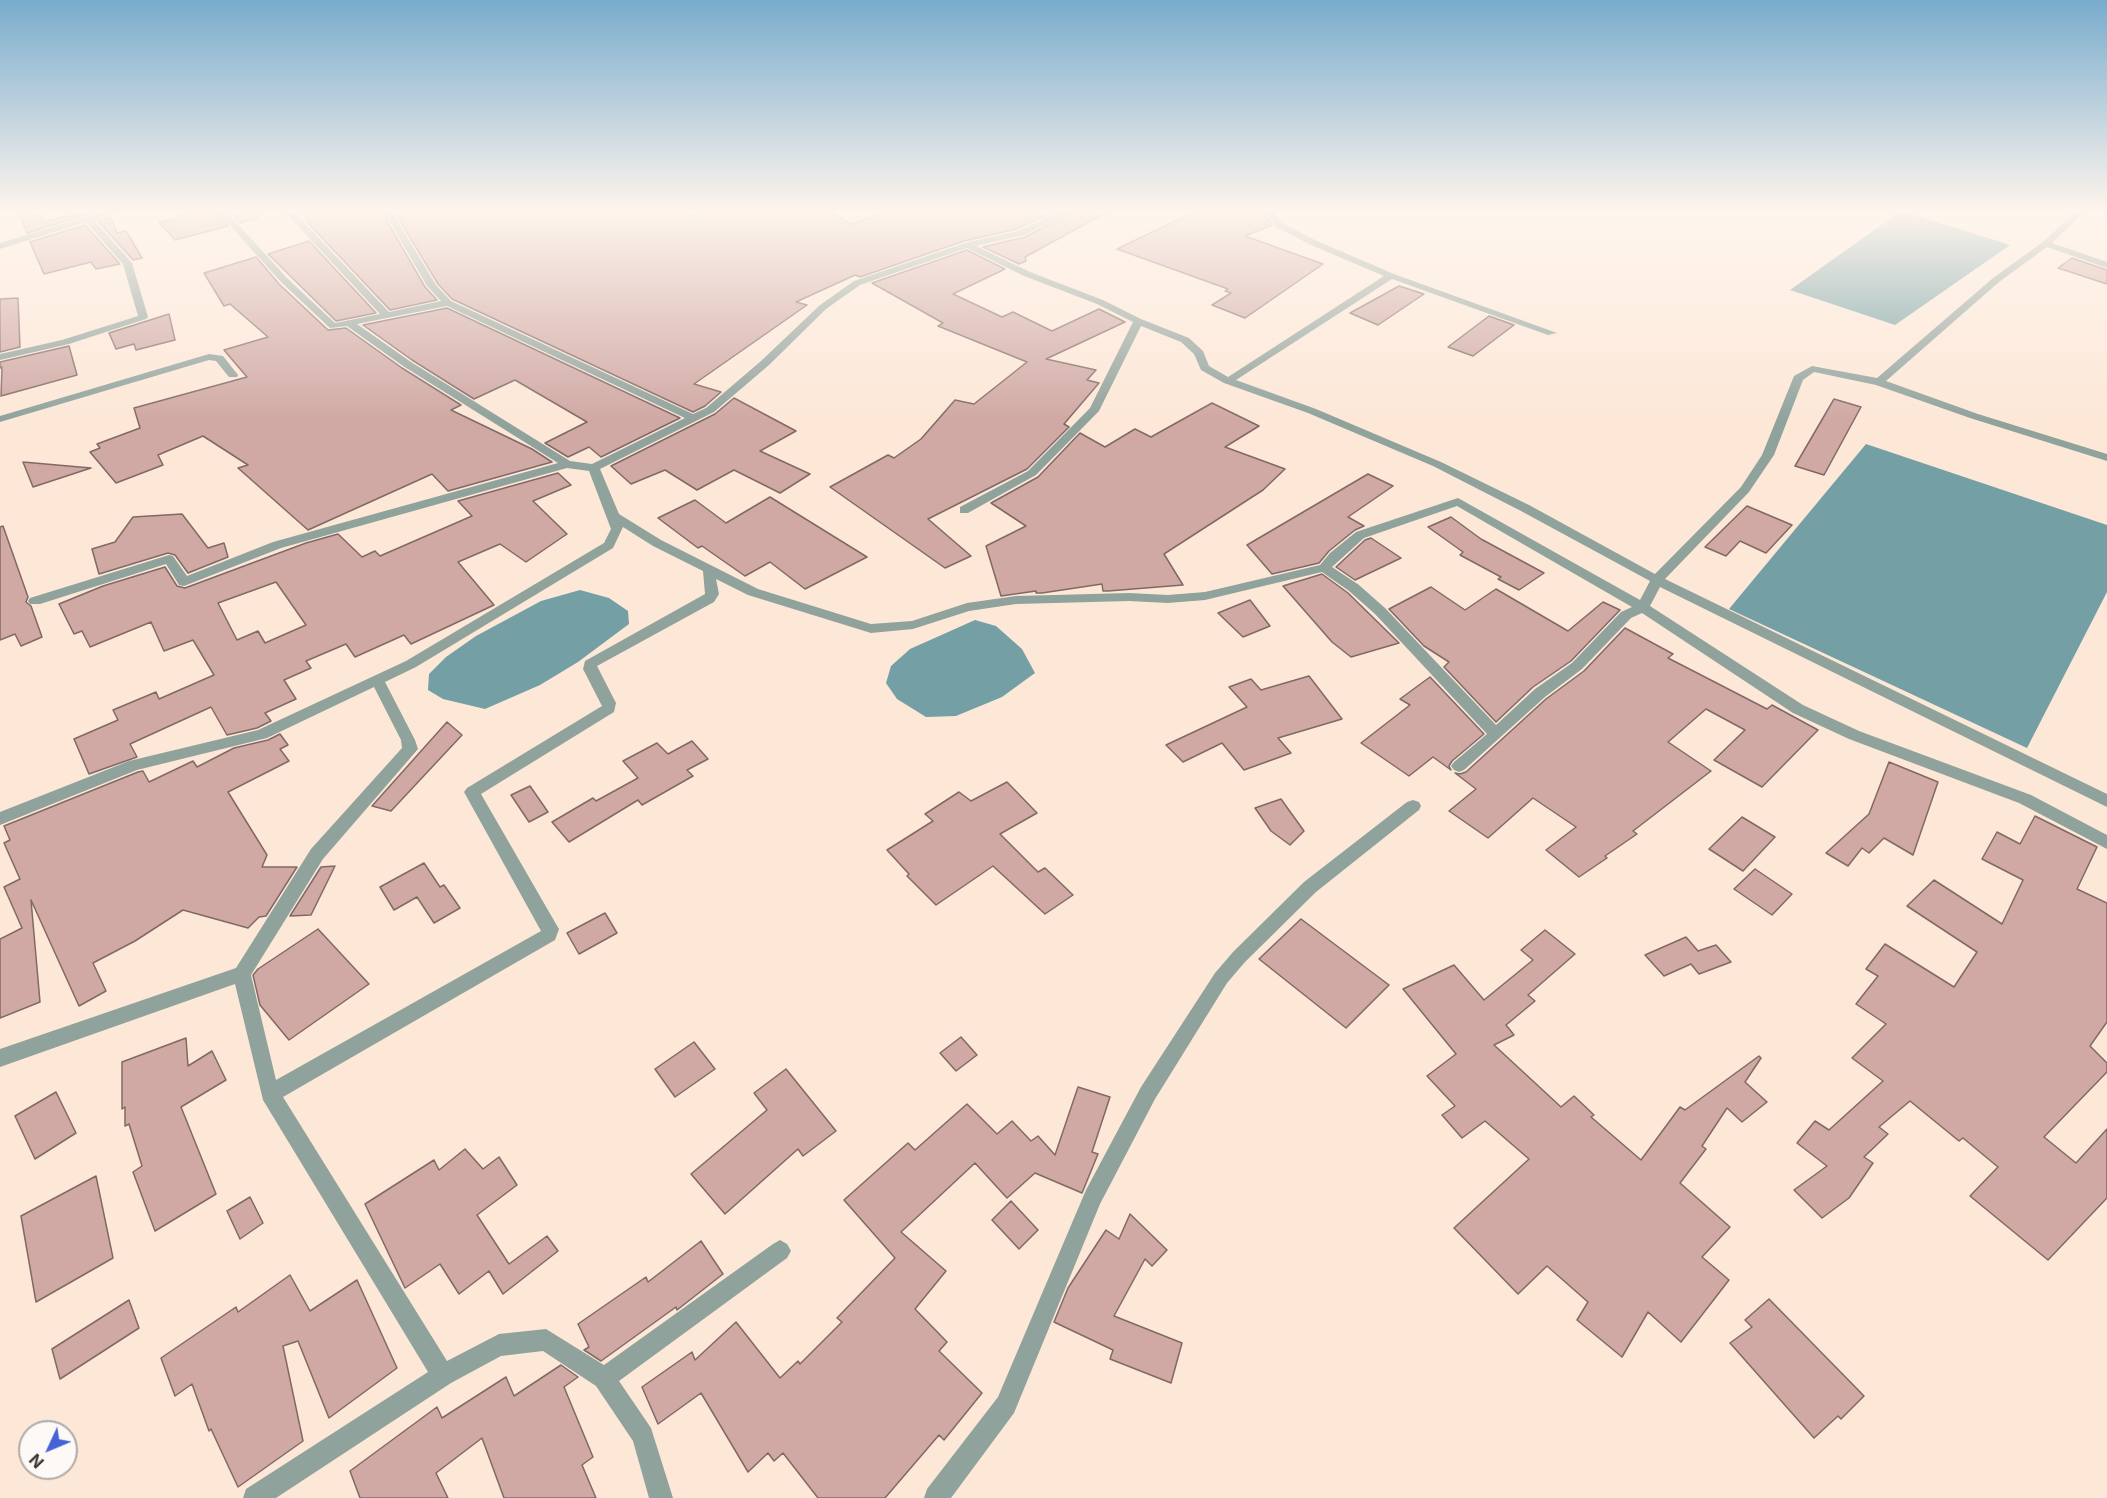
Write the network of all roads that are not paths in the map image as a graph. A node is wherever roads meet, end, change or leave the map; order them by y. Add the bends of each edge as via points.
1 (132, 281) edge
2 (285, 281) edge
3 (354, 281) edge
4 (429, 281) edge
5 (863, 281) edge
6 (1045, 281) edge
7 (1383, 281) edge
8 (1405, 281) edge
9 (1995, 281) edge
10 (448, 303) junction
11 (386, 315) junction
12 (1138, 321) junction
13 (347, 322) junction
14 (1552, 333) dead end
15 (0, 357) edge
16 (233, 375) dead end
17 (1228, 381) junction
18 (1878, 382) junction
19 (0, 419) edge
20 (695, 419) junction
21 (2107, 458) edge
22 (567, 464) junction
23 (594, 468) junction
24 (964, 510) dead end
25 (614, 516) junction
26 (1324, 568) junction
27 (709, 571) junction
28 (1657, 580) junction
29 (35, 601) dead end
30 (1643, 607) junction
31 (377, 680) junction
32 (1496, 734) junction
33 (1460, 766) dead end
34 (2107, 801) edge
35 (1413, 806) dead end
36 (0, 819) edge
37 (2107, 843) edge
38 (242, 974) junction
39 (0, 1058) edge
40 (270, 1094) junction
41 (780, 1251) dead end
42 (443, 1375) junction
43 (604, 1378) junction
44 (255, 1498) edge
45 (661, 1498) edge
46 (936, 1498) edge

1 - 15 street via 143,317 65,342
2 - 13 street via 333,326
3 - 11 street
4 - 10 street
5 - 20 street via 823,307 765,363
6 - 12 street
7 - 17 street
8 - 14 street
9 - 18 street
10 - 11 street
10 - 20 street
11 - 13 street
12 - 17 street via 1185,340 1199,353 1205,368
12 - 24 street via 1095,409 1032,473
13 - 22 street
16 - 19 street via 219,358 209,357
17 - 28 street via 1312,411 1437,464
18 - 21 street
18 - 28 street via 1812,369 1798,378 1768,455 1751,481
20 - 23 street
22 - 23 street
22 - 29 street via 277,545 184,582 169,559
23 - 25 street
25 - 27 street
25 - 31 street via 616,529 609,545 411,664
26 - 27 street via 1205,596 1016,600 967,607 913,625 871,629 753,592
26 - 30 street via 1360,535 1458,502
26 - 32 street via 1380,611
27 - 40 street via 710,599 590,664 609,708 472,792 550,929 549,935
28 - 30 street
28 - 34 street
30 - 32 street via 1626,615 1577,666 1540,693
30 - 37 street via 1798,709 1854,735 2025,799
31 - 36 street via 262,734 134,765
31 - 38 street via 410,749 317,854
32 - 33 street
35 - 46 street via 1310,887 1221,978 1148,1093 1093,1197 1006,1405
38 - 39 street
38 - 40 street
40 - 42 street
41 - 43 street
42 - 43 street via 499,1345 546,1341
42 - 44 street
43 - 45 street via 643,1436

